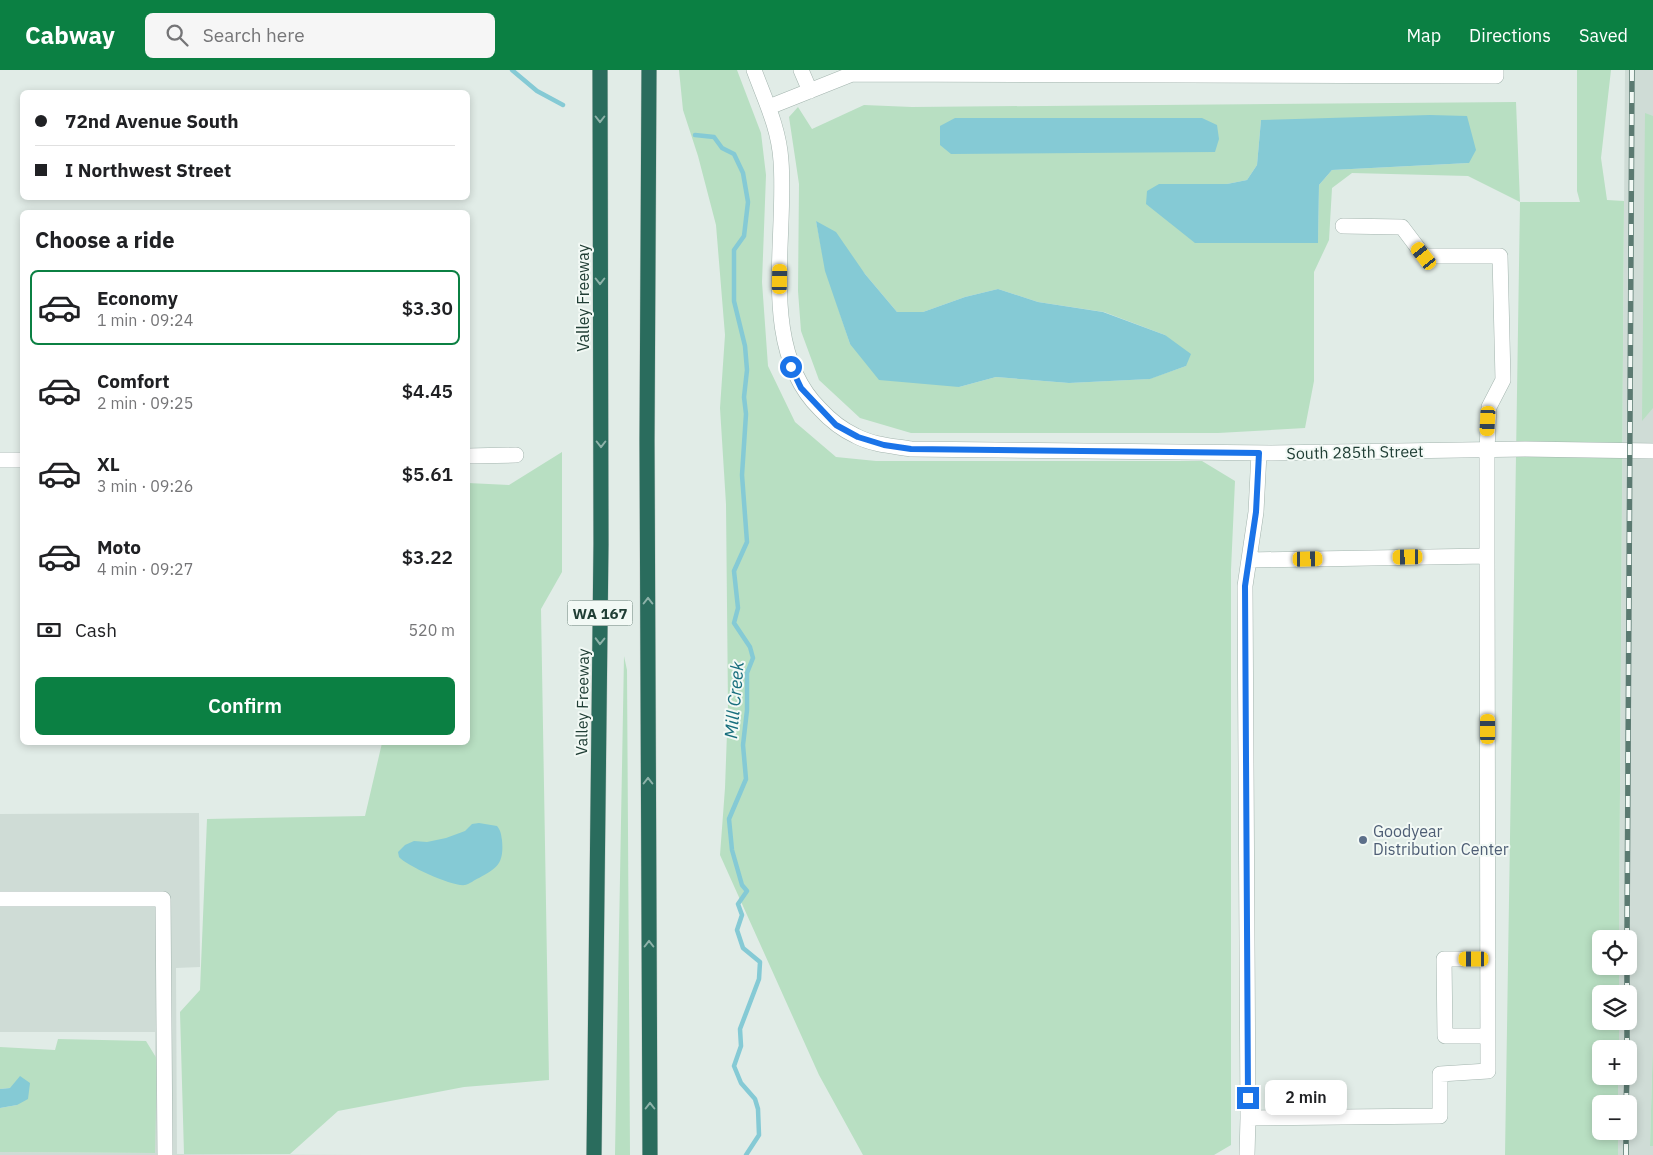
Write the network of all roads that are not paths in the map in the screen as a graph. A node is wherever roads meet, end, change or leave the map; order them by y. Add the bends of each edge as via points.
1 (600, 70) edge
2 (649, 70) edge
3 (754, 70) edge
4 (801, 70) edge
5 (1496, 70) edge
6 (810, 91) junction
7 (769, 107) junction
8 (1343, 226) dead end
9 (1487, 450) junction
10 (1653, 451) edge
11 (1259, 453) junction
12 (516, 455) dead end
13 (470, 456) edge
14 (0, 460) edge
15 (20, 460) edge
16 (1487, 556) junction
17 (1249, 560) junction
18 (0, 900) edge
19 (1488, 959) junction
20 (1488, 1036) junction
21 (1248, 1118) junction
22 (165, 1155) edge
23 (594, 1155) edge
24 (650, 1155) edge
25 (1247, 1155) edge

1 -> 23 highway, Valley Freeway / WA 167 via 601,544
24 -> 2 highway, WA 167
3 - 7 street, South 285th Street
4 - 6 street
5 - 6 street via 1496,76 852,74
6 - 7 street
7 - 11 street, South 285th Street via 781,159 780,311 784,344 801,388 836,425 858,437 911,449
8 - 9 street via 1402,228 1424,256 1500,256 1503,380 1489,407
9 - 10 street, South 285th Street
9 - 11 street, South 285th Street
9 - 16 street
11 - 17 street via 1256,512
12 - 13 street
14 - 15 street
16 - 17 street
16 - 19 street
17 - 21 street via 1245,586
18 - 22 street via 163,899
19 - 20 street
19 - 20 street via 1444,959 1445,1036
20 - 21 street via 1488,1072 1440,1074 1440,1116
21 - 25 street

